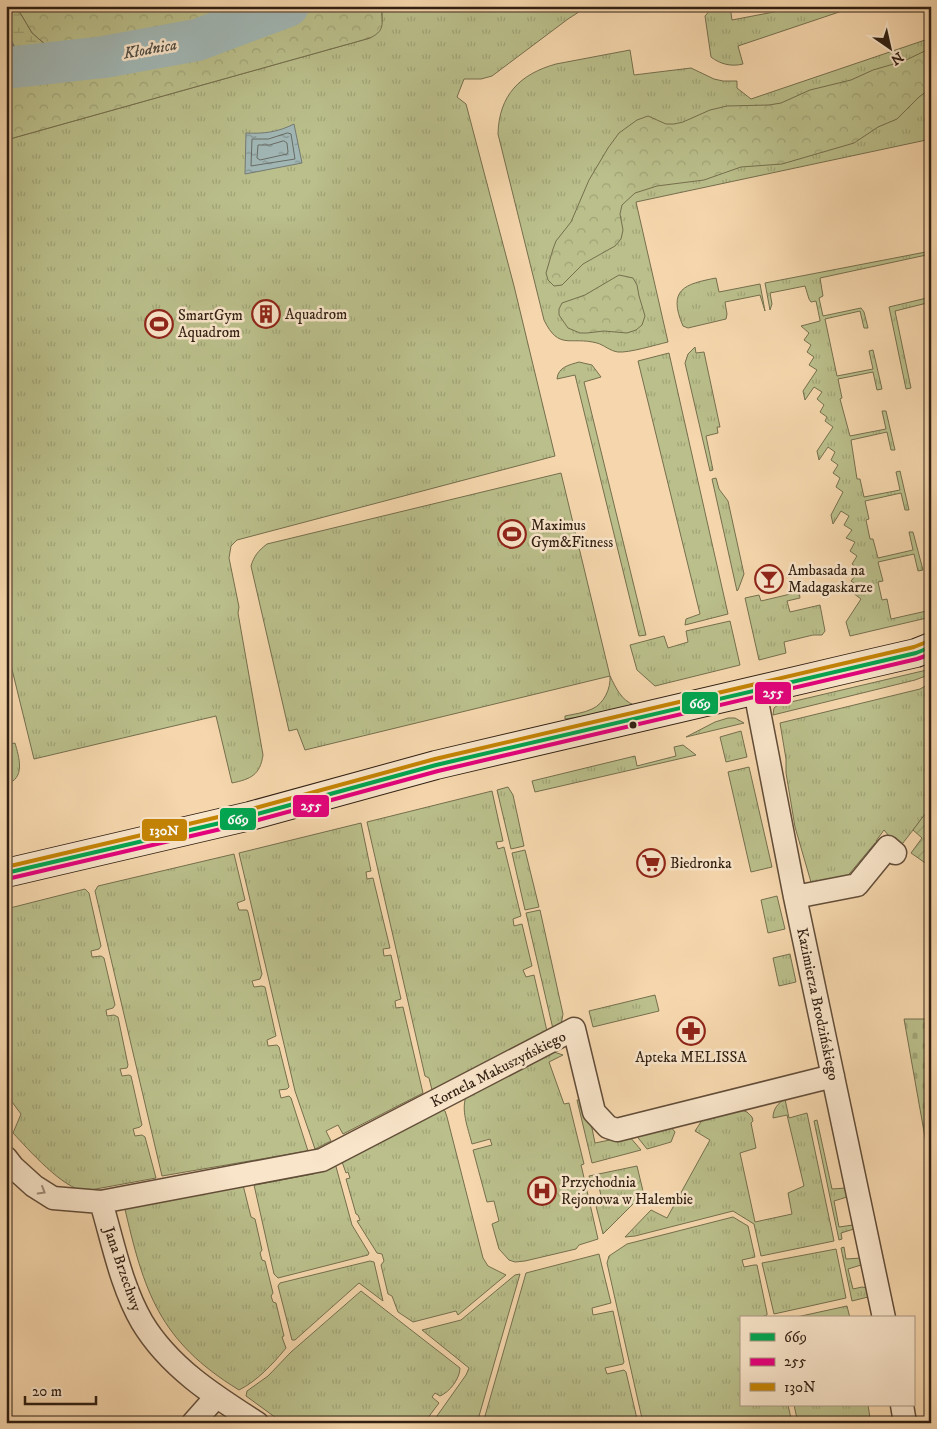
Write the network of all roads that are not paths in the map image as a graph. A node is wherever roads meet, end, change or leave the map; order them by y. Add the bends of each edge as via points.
1 (931, 646) edge
2 (756, 691) junction
3 (895, 853) dead end
4 (6, 873) edge
5 (795, 896) junction
6 (833, 1076) junction
7 (6, 1158) edge
8 (101, 1202) junction
9 (884, 1316) edge
10 (216, 1397) junction
11 (902, 1406) edge
12 (193, 1423) edge
13 (256, 1423) edge
14 (905, 1423) edge

1 - 2 street
2 - 4 street via 436,765 250,816
2 - 5 street, Kazimierza Brodzińskiego
3 - 5 street via 888,847 857,885
5 - 6 street, Kazimierza Brodzińskiego
6 - 8 street, Kornela Makuszyńskiego via 617,1130 608,1127 594,1112 574,1029 322,1160
6 - 9 street, Kazimierza Brodzińskiego
7 -> 8 street via 34,1186 53,1198
8 - 10 street, Jana Brzechwy via 126,1284 142,1322 178,1367
10 - 12 street
10 - 13 street, Jana Brzechwy
11 - 14 street

